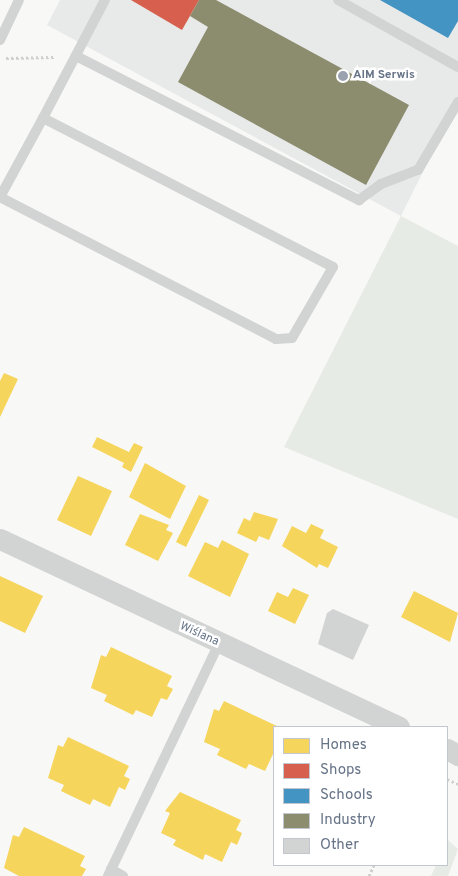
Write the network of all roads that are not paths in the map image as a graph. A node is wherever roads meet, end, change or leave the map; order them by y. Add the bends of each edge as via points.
1 (19, 0) edge
2 (105, 0) edge
3 (338, 0) edge
4 (0, 40) edge
5 (76, 56) junction
6 (458, 67) edge
7 (458, 102) edge
8 (43, 118) junction
9 (0, 197) edge
10 (0, 539) edge
11 (219, 643) junction
12 (397, 726) edge
13 (110, 873) edge
14 (123, 876) edge

1 - 4 lane
2 - 5 lane
3 - 6 lane
5 - 7 lane via 359,200 381,184 418,170
5 - 8 lane
8 - 9 lane
8 - 9 lane via 333,267 292,338 276,339
10 - 11 street, Wiślana
11 - 12 street, Wiślana
11 - 13 lane
13 - 14 lane

